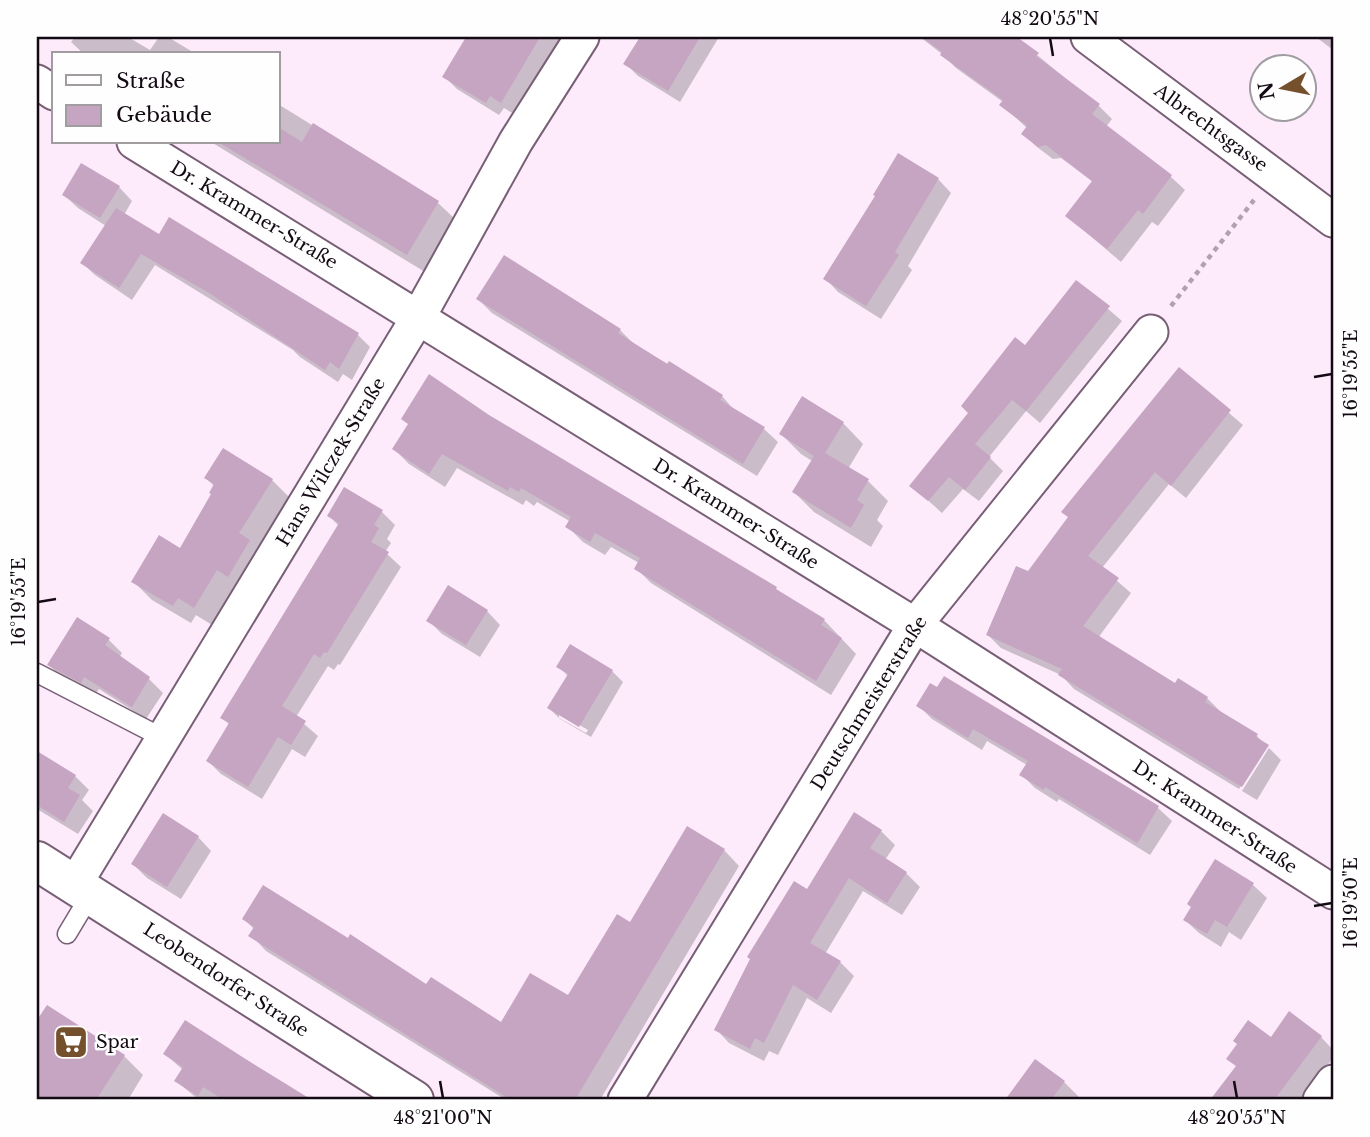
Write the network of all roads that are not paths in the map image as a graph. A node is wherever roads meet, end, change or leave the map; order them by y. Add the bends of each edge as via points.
1 (582, 37) edge
2 (1088, 37) edge
3 (37, 82) edge
4 (52, 92) edge
5 (137, 144) edge
6 (1333, 220) edge
7 (419, 316) junction
8 (1151, 332) road end
9 (915, 625) junction
10 (37, 673) edge
11 (163, 738) junction
12 (37, 860) edge
13 (83, 889) junction
14 (1333, 892) edge
15 (67, 934) dead end
16 (1333, 1082) edge
17 (414, 1100) edge
18 (625, 1100) edge
19 (1320, 1100) edge

1 - 7 street, Hans Wilczek-Straße via 516,141
2 - 6 street, Albrechtsgasse
3 - 4 street
5 - 7 street, Dr. Krammer-Straße
7 - 9 street, Dr. Krammer-Straße
7 - 11 street, Hans Wilczek-Straße
8 - 9 street, Deutschmeisterstraße
9 - 14 street, Dr. Krammer-Straße
9 - 18 street, Deutschmeisterstraße
10 - 11 lane
11 - 13 street, Hans Wilczek-Straße
12 - 13 main road, Leobendorfer Straße
13 - 15 lane
13 - 17 main road, Leobendorfer Straße
16 - 19 street

